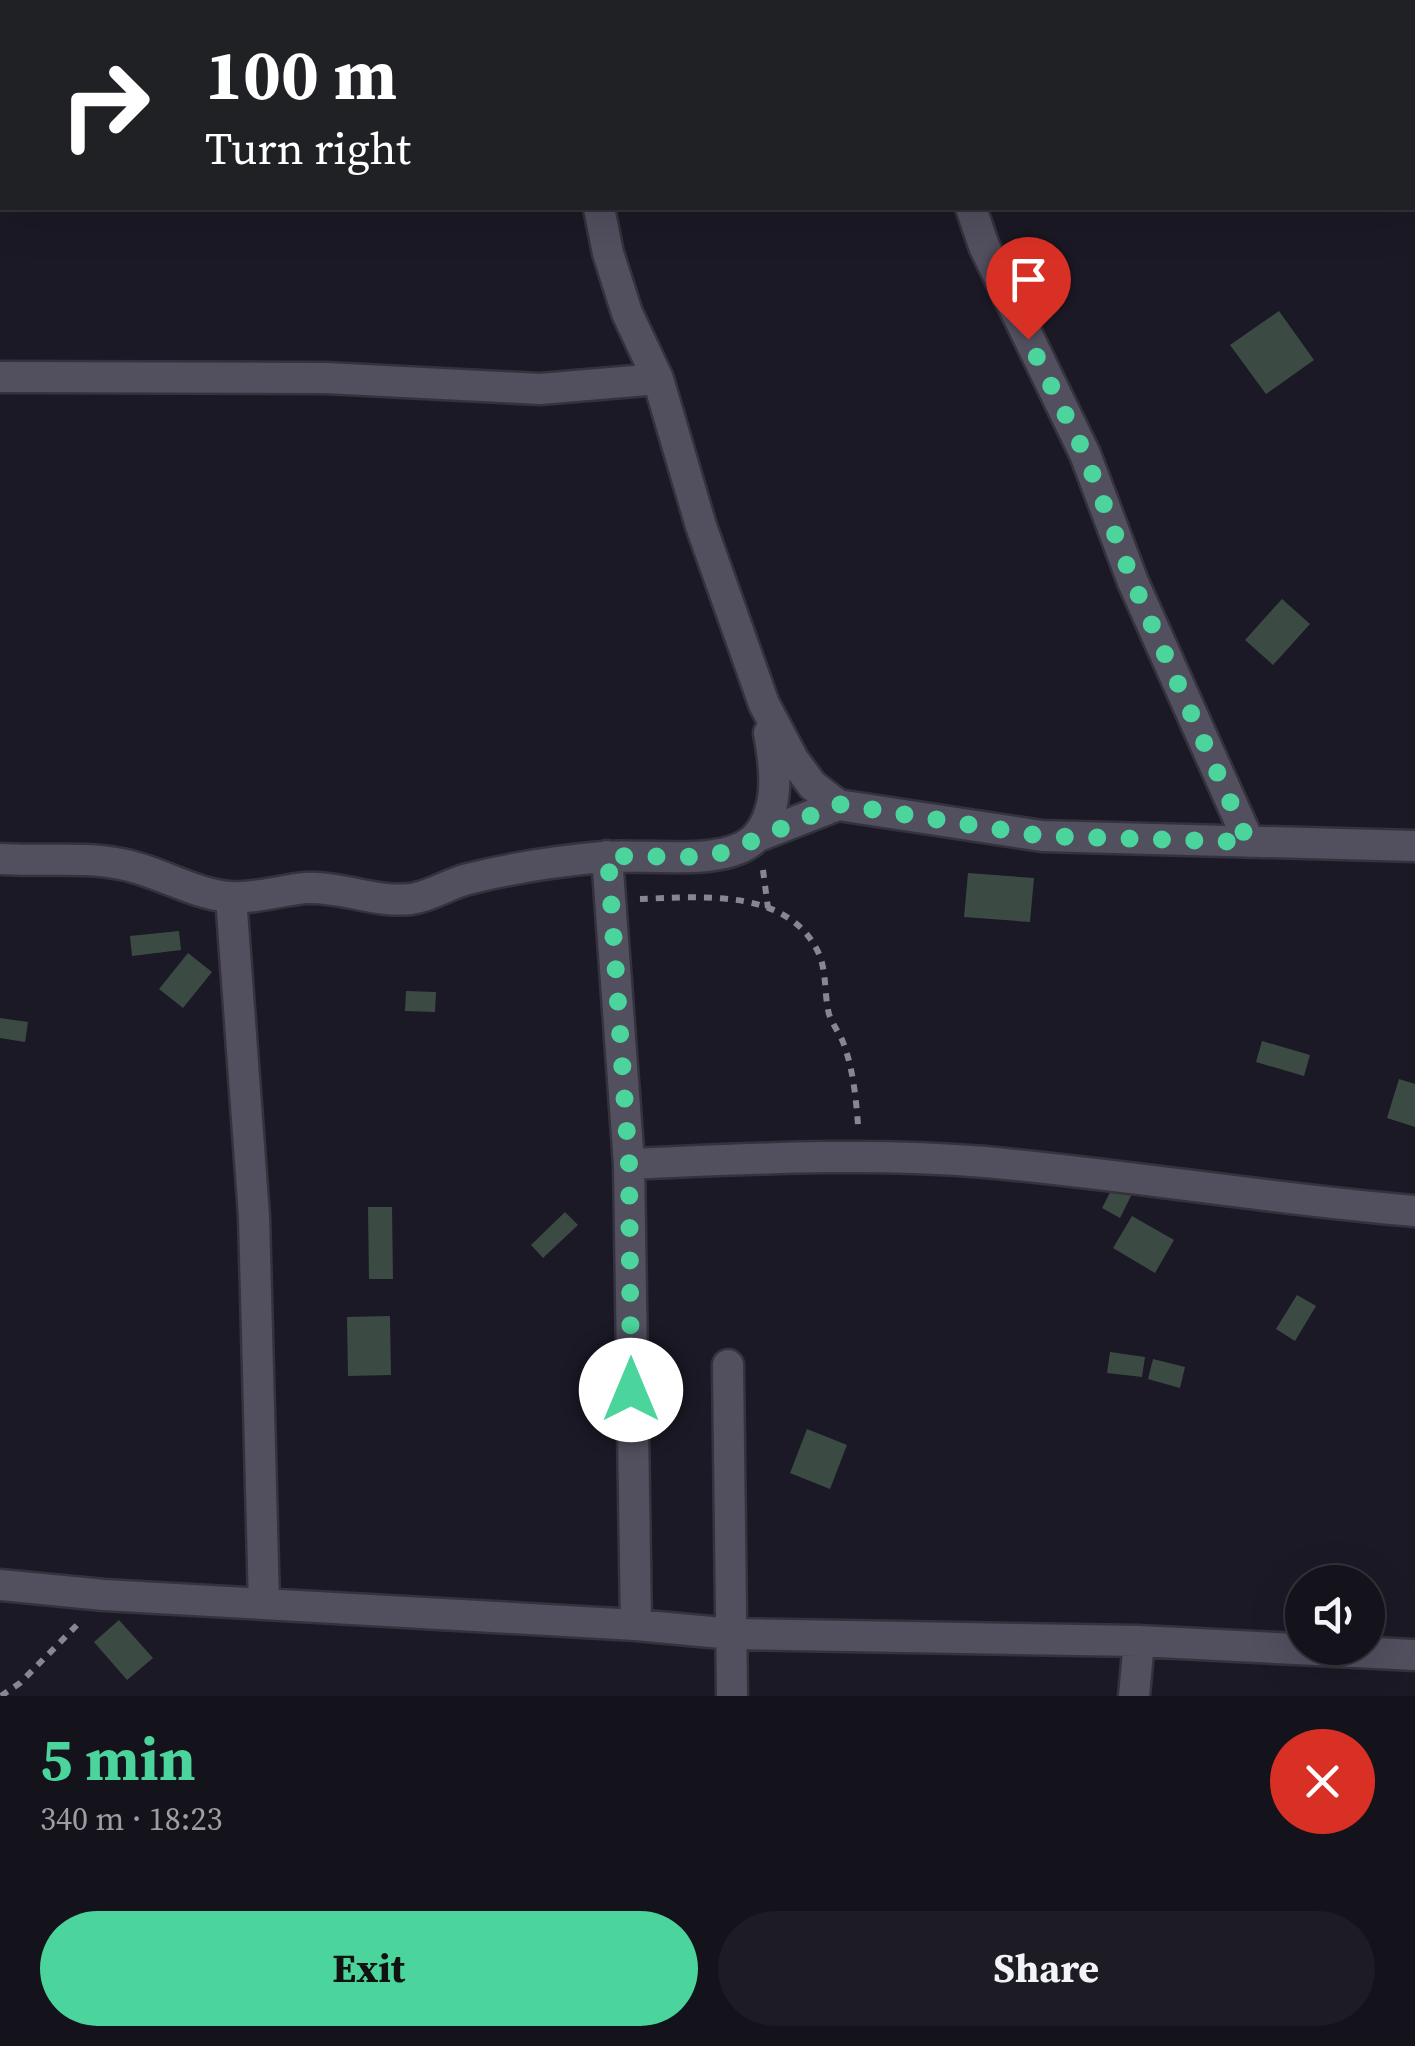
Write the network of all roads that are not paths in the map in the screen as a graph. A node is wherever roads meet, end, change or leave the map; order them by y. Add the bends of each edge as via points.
1 (599, 210) edge
2 (973, 210) edge
3 (0, 376) edge
4 (658, 379) junction
5 (764, 704) junction
6 (838, 804) junction
7 (756, 837) junction
8 (1248, 842) junction
9 (1415, 846) edge
10 (608, 856) junction
11 (0, 859) edge
12 (231, 898) junction
13 (629, 1164) junction
14 (1415, 1211) edge
15 (728, 1365) dead end
16 (0, 1584) edge
17 (264, 1604) junction
18 (636, 1624) junction
19 (732, 1634) junction
20 (1139, 1642) junction
21 (1415, 1655) edge
22 (732, 1696) edge
23 (1134, 1696) edge

1 - 4 street via 627,313
2 - 8 street via 1085,454 1133,582
3 - 4 street via 326,378 540,389
4 - 5 street
5 - 6 street via 793,759
5 - 7 street via 776,770 772,806
6 - 7 street
6 - 8 street via 1042,836
7 - 10 street via 703,857
8 - 9 street
10 - 12 street via 535,864 407,900 304,888
10 - 13 street
11 - 12 street via 122,864
12 - 17 street via 254,1216
13 - 14 street via 860,1156 983,1162
13 - 18 street
15 - 19 street
16 - 17 street
17 - 18 street
18 - 19 street
19 - 20 street
19 - 22 street
20 - 21 street
20 - 23 street

